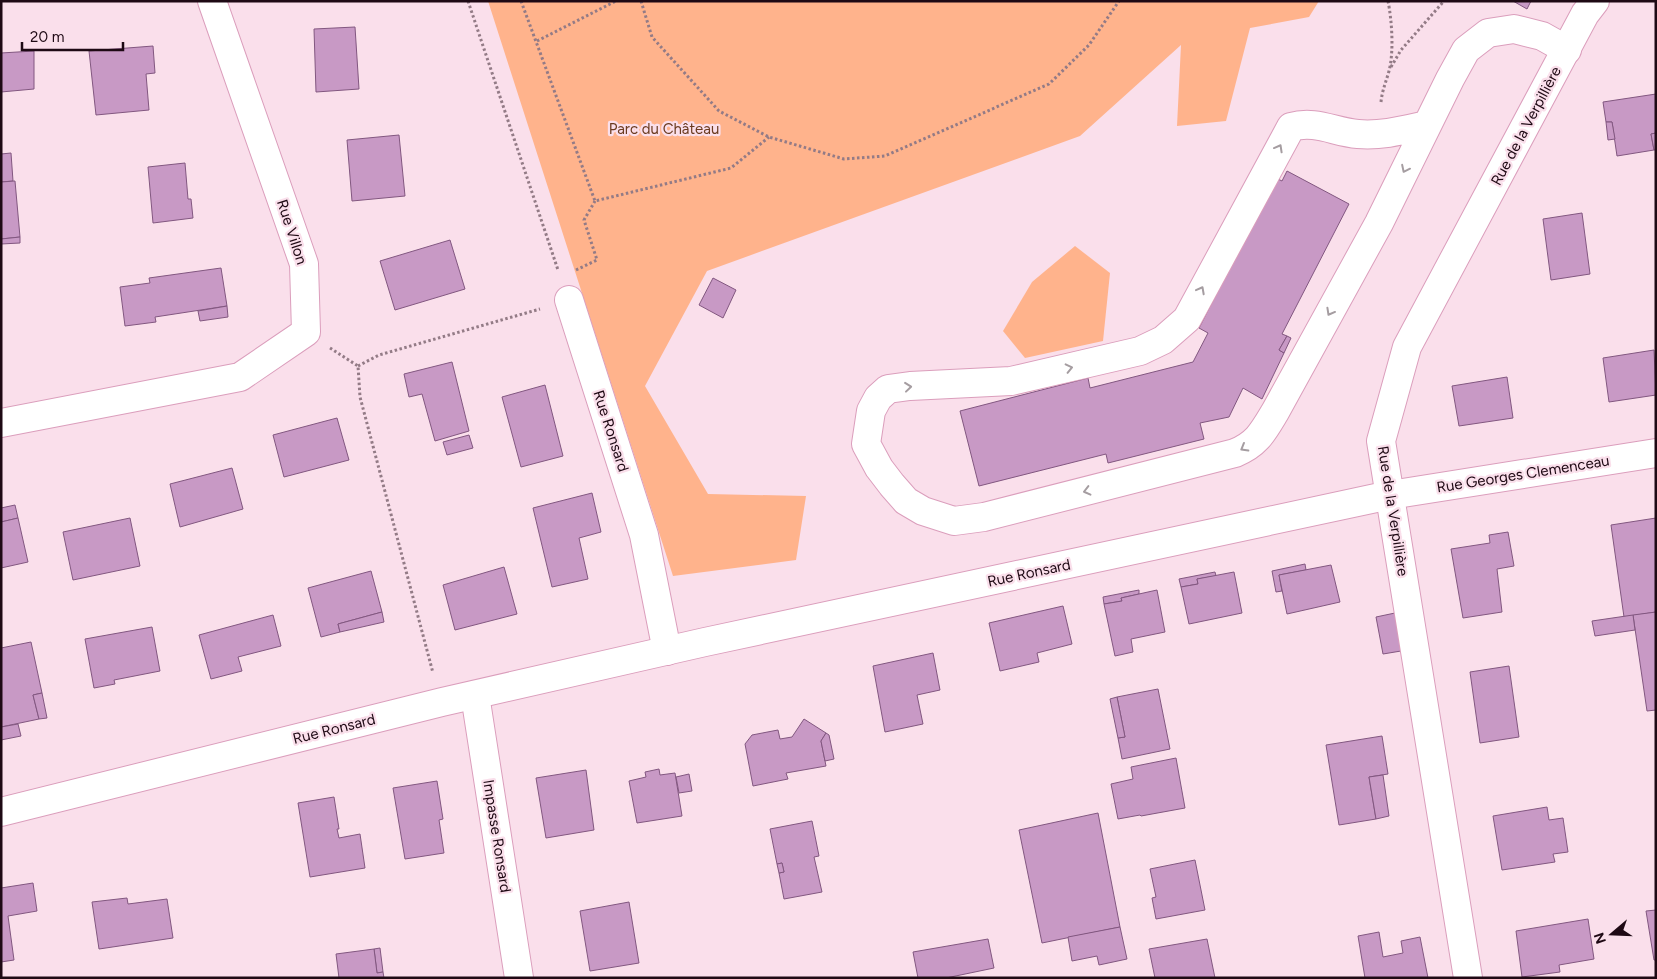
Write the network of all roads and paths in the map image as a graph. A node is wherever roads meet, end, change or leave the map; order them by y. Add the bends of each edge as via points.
1 (212, 1) edge
2 (468, 1) edge
3 (521, 1) edge
4 (616, 1) edge
5 (641, 1) edge
6 (1119, 1) edge
7 (1388, 1) edge
8 (1444, 1) edge
9 (1595, 1) edge
10 (537, 41) junction
11 (1567, 50) junction
12 (1390, 70) junction
13 (1427, 125) junction
14 (1385, 134) junction
15 (769, 137) junction
16 (595, 201) junction
17 (565, 289) junction
18 (306, 332) junction
19 (358, 366) junction
20 (1, 424) edge
21 (1656, 453) edge
22 (1390, 495) junction
23 (667, 651) junction
24 (475, 695) junction
25 (442, 702) junction
26 (1, 812) edge
27 (520, 978) edge
28 (1468, 978) edge

1 - 18 street, Rue Villon via 304,264
2 - 17 path
3 - 10 path
4 - 10 path
5 - 15 path via 652,36 719,111
6 - 15 path via 1089,45 1050,84 884,156 844,159
7 - 12 path via 1392,32
8 - 12 path via 1401,50
9 - 11 street, Rue de la Verpillière
10 - 16 path
11 - 13 street via 1542,36 1514,29 1488,33 1466,50
11 - 22 street, Rue de la Verpillière via 1407,347 1381,441
12 - 14 path via 1381,101 1380,120
13 - 14 street
13 -> 14 street via 1378,224 1280,403 1260,437 1247,448 994,515 954,521 923,512 906,501 879,468 866,444 871,411 888,389 1011,381 1140,351 1163,340 1187,319 1290,127 1303,124 1358,134
15 - 16 path via 731,168
16 - 17 path via 584,220 597,260
17 - 19 path via 379,355
17 - 23 street, Rue Ronsard via 644,535
18 - 19 path
18 - 20 street via 240,377
19 - 25 path via 360,397
21 - 22 street, Rue Georges Clemenceau
22 - 23 street, Rue Ronsard
22 - 28 street, Rue de la Verpillière
23 - 24 street, Rue Ronsard
24 - 25 street, Rue Ronsard
24 - 27 street, Impasse Ronsard
25 - 26 street, Rue Ronsard

